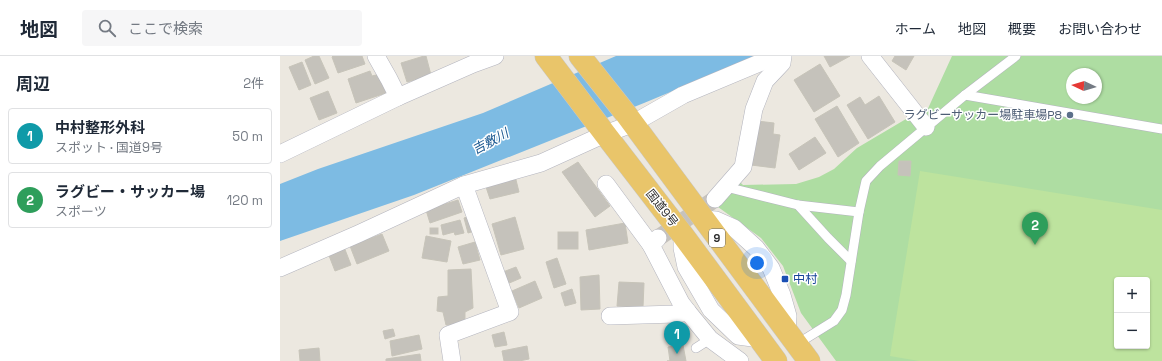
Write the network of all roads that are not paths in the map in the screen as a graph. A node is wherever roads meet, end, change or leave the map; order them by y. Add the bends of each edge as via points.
1 (376, 56) edge
2 (495, 56) edge
3 (546, 56) edge
4 (580, 56) edge
5 (776, 56) edge
6 (783, 56) edge
7 (870, 56) edge
8 (1016, 56) edge
9 (965, 95) junction
10 (398, 97) junction
11 (629, 119) junction
12 (926, 127) junction
13 (1162, 129) edge
14 (602, 130) junction
15 (280, 154) edge
16 (606, 184) dead end
17 (464, 185) junction
18 (720, 193) joint
19 (798, 204) junction
20 (859, 212) junction
21 (851, 261) junction
22 (280, 268) edge
23 (688, 312) junction
24 (610, 316) dead end
25 (710, 339) junction
26 (797, 345) edge
27 (696, 348) dead end
28 (772, 360) edge
29 (452, 361) edge
30 (740, 361) edge

1 - 10 street
2 - 10 street
3 - 14 highway, 国道9号 / 9
4 - 11 highway, 9
5 - 11 street
6 - 18 street via 782,63 765,81 754,109 743,167
7 - 12 street
8 - 9 lane
9 - 12 lane
9 - 13 lane
10 - 15 street
11 - 14 street
11 - 26 highway, 9
12 - 20 lane via 866,181
14 - 17 street via 541,163
14 - 28 highway, 国道9号 / 9 via 760,339
16 - 23 street via 655,241 681,303
17 - 22 street
17 - 29 street via 510,312 448,335
18 - 19 lane
19 - 20 lane
19 - 21 lane
20 - 21 lane
21 - 26 lane via 842,310 834,321
23 - 24 street
23 - 25 street
25 - 27 lane
25 - 30 street
26 - 28 street

